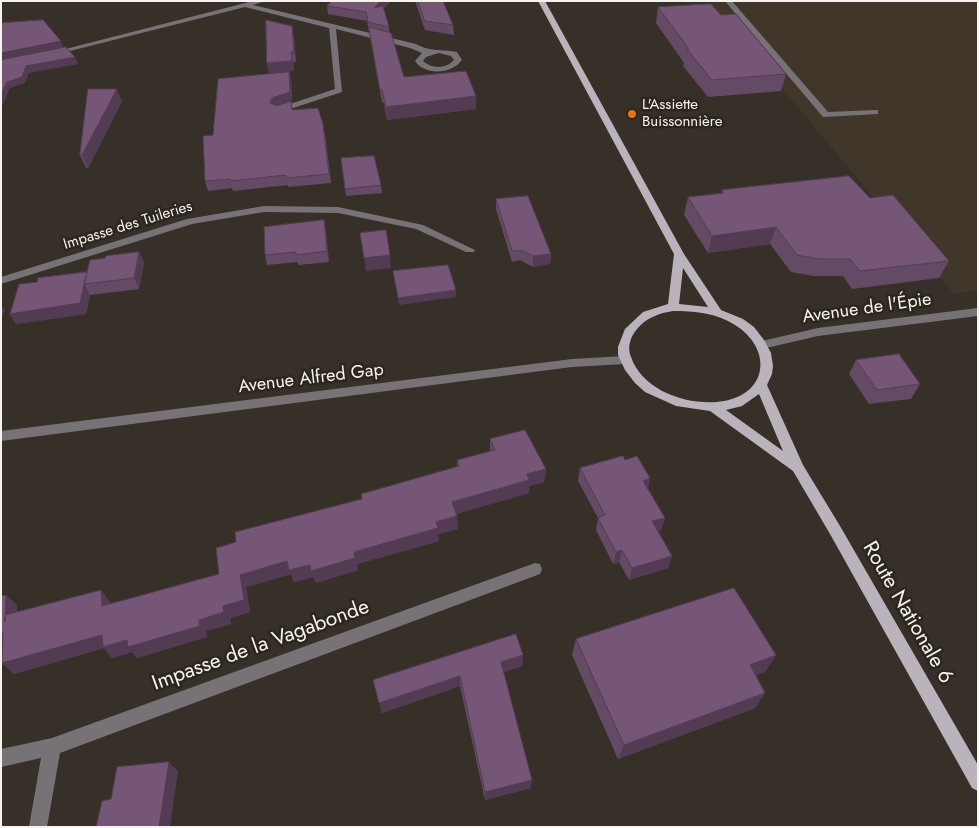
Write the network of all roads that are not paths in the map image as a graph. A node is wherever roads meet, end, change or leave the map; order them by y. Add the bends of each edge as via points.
1 (262, 1) edge
2 (541, 1) edge
3 (728, 1) edge
4 (246, 5) junction
5 (332, 25) junction
6 (428, 53) dead end
7 (50, 54) edge
8 (278, 110) edge
9 (875, 112) dead end
10 (470, 250) dead end
11 (679, 254) junction
12 (1, 281) edge
13 (674, 307) junction
14 (716, 311) junction
15 (978, 312) edge
16 (762, 345) junction
17 (625, 360) junction
18 (761, 385) junction
19 (713, 407) junction
20 (1, 436) edge
21 (797, 467) junction
22 (535, 569) dead end
23 (52, 747) junction
24 (1, 758) edge
25 (978, 782) edge
26 (38, 827) edge

1 - 4 street
2 - 11 main road
3 - 9 street via 826,115
4 - 5 street
4 - 7 street
5 - 6 street via 414,46
5 - 8 street via 339,90
10 - 12 street, Impasse des Tuileries via 419,227 338,210 264,209 190,221
11 - 13 main road
11 - 14 main road
13 - 14 main road
13 - 17 main road via 654,311 628,330 623,344
14 - 16 main road via 751,331
15 - 16 street, Avenue de l'Épie via 818,332
16 - 18 main road via 767,373
17 - 19 main road via 633,375 668,399
17 - 20 street, Avenue Alfred Gap via 572,363
18 - 19 main road via 733,404
18 - 21 main road, Route Nationale 6
19 - 21 main road, Route Nationale 6
21 - 25 main road, Route Nationale 6
22 - 23 street, Impasse de la Vagabonde
23 - 24 street, Impasse de la Vagabonde
23 - 26 street

